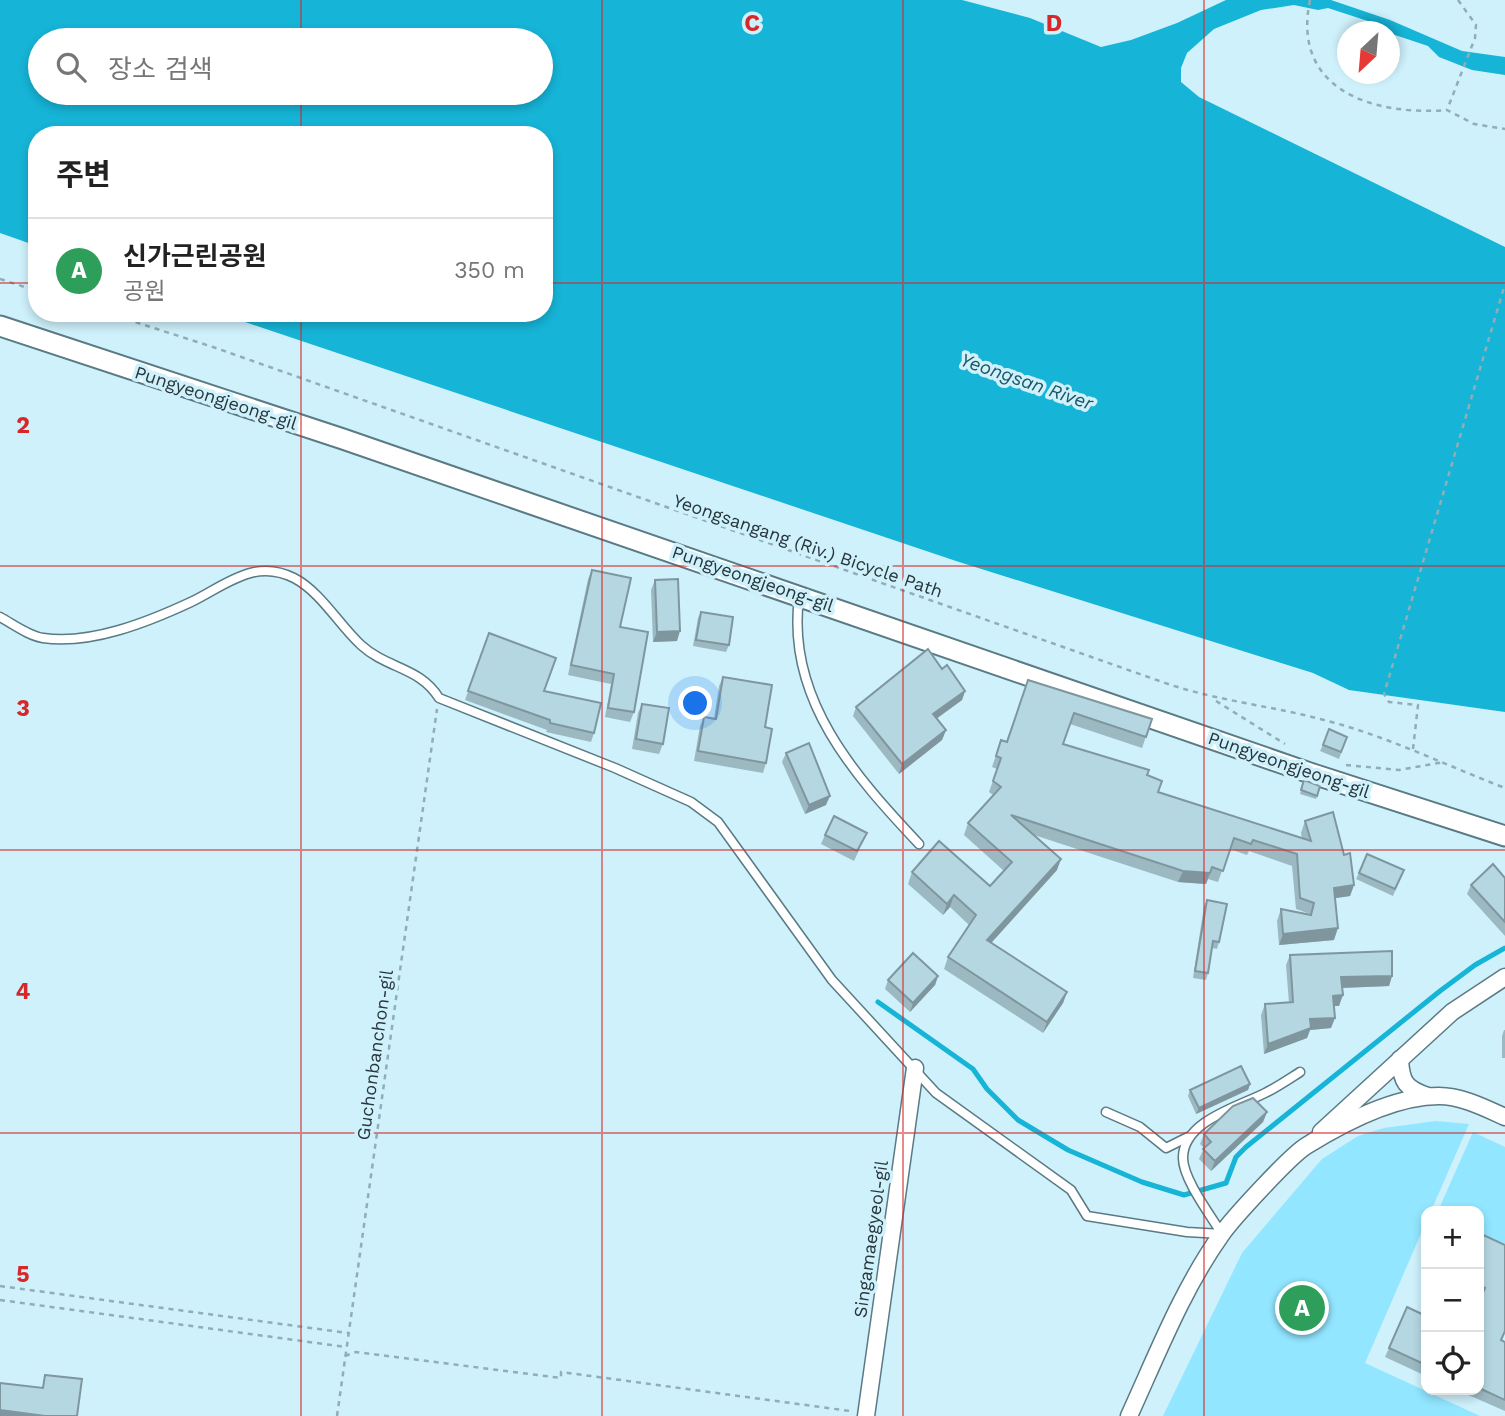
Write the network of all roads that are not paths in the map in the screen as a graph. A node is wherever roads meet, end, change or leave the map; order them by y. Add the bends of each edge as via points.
1 (0, 326) edge
2 (799, 595) junction
3 (0, 617) edge
4 (1505, 836) edge
5 (919, 844) dead end
6 (1505, 977) edge
7 (1400, 1059) junction
8 (915, 1068) junction
9 (1300, 1072) dead end
10 (1430, 1097) junction
11 (1105, 1112) dead end
12 (1505, 1117) edge
13 (1188, 1137) junction
14 (1303, 1148) junction
15 (1222, 1234) junction
16 (866, 1415) edge
17 (1129, 1416) edge

1 - 2 street, Pungyeongjeong-gil
2 - 4 street, Pungyeongjeong-gil via 1310,774
2 - 5 lane via 796,639 824,723 862,783
3 - 8 lane via 40,638 82,638 191,602 243,573 260,569 292,577 307,586 360,645 377,658 423,677 439,698 615,768 691,802 718,822 832,980
6 - 7 street via 1452,1012
7 - 10 street via 1401,1078 1409,1090
7 - 14 street
8 - 15 lane via 936,1093 1071,1190 1087,1216
8 - 16 street, Singamaegyeol-gil
9 - 13 lane via 1268,1092 1227,1108
10 - 12 street via 1471,1103
10 - 14 street via 1405,1100 1362,1117
11 - 13 lane via 1140,1127 1166,1148
13 - 15 lane via 1182,1158
14 - 15 street
15 - 17 street via 1182,1302

